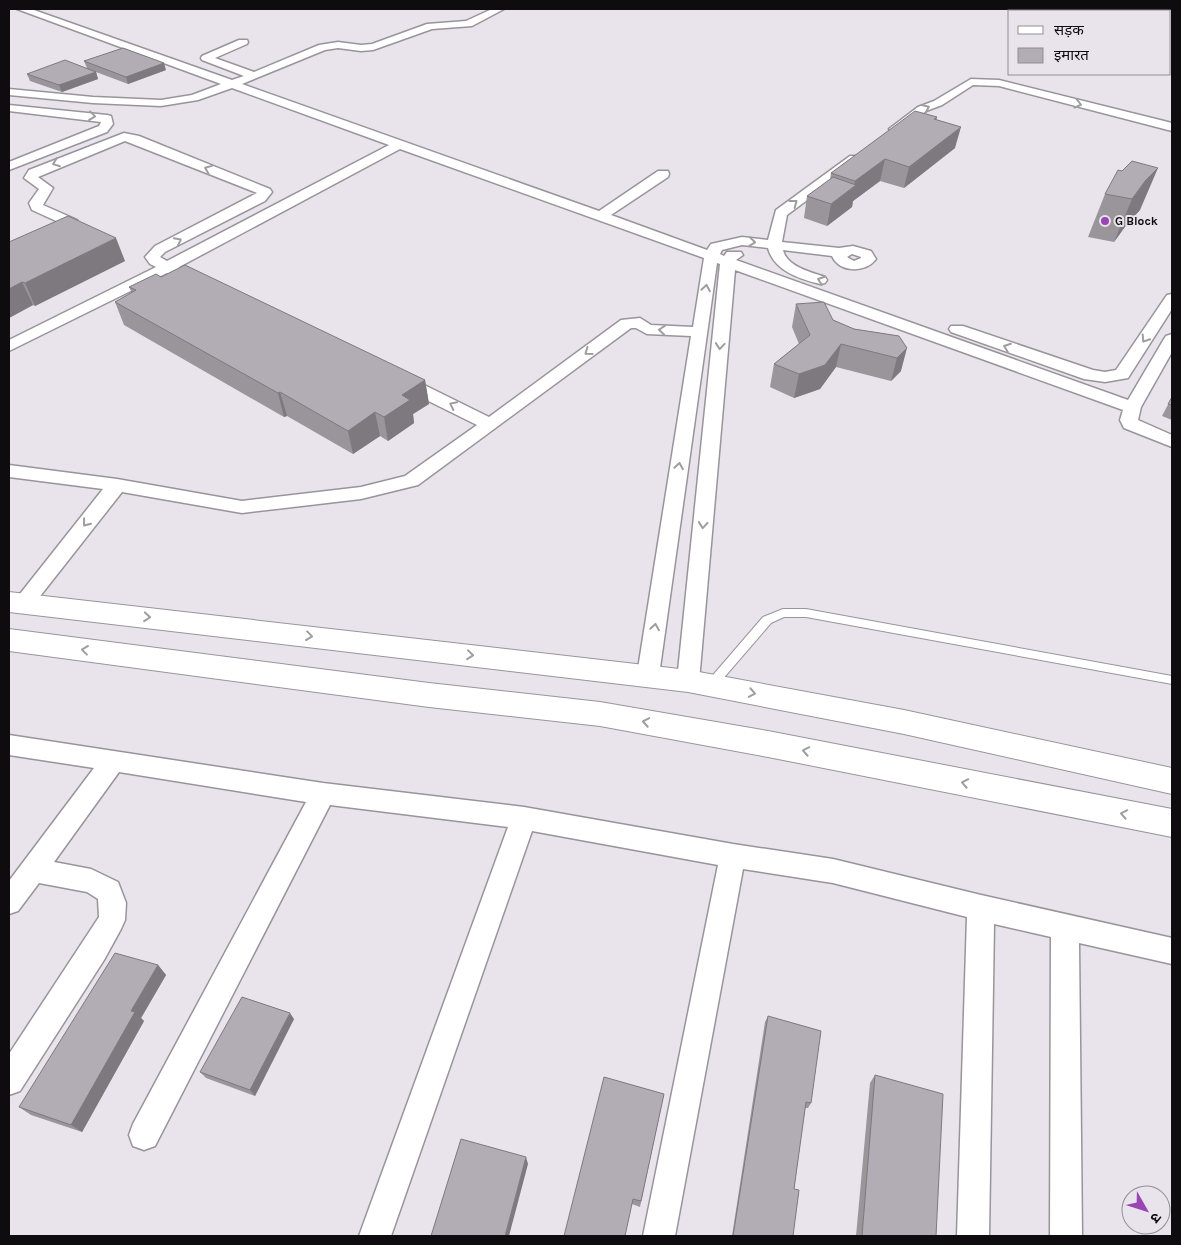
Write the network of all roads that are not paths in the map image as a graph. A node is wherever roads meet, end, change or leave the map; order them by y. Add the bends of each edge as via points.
1 (22, 9) edge
2 (499, 9) edge
3 (243, 42) dead end
4 (253, 76) junction
5 (232, 84) junction
6 (9, 92) edge
7 (55, 97) junction
8 (72, 99) junction
9 (9, 108) edge
10 (38, 110) junction
11 (57, 112) junction
12 (1172, 128) edge
13 (883, 138) edge
14 (399, 144) junction
15 (867, 149) edge
16 (9, 166) edge
17 (663, 174) dead end
18 (599, 217) junction
19 (49, 243) edge
20 (775, 250) junction
21 (842, 257) dead end
22 (719, 260) junction
23 (167, 267) junction
24 (212, 289) edge
25 (1172, 298) edge
26 (701, 325) junction
27 (1172, 339) edge
28 (9, 346) edge
29 (392, 376) edge
30 (1132, 407) junction
31 (490, 424) junction
32 (1172, 442) edge
33 (9, 472) edge
34 (117, 485) junction
35 (16, 603) edge
36 (9, 640) edge
37 (648, 675) junction
38 (1172, 680) edge
39 (700, 683) junction
40 (9, 745) edge
41 (112, 763) junction
42 (1172, 781) edge
43 (323, 794) junction
44 (524, 818) junction
45 (1172, 824) edge
46 (733, 856) junction
47 (33, 870) junction
48 (9, 902) edge
49 (981, 908) junction
50 (1065, 927) junction
51 (1172, 951) edge
52 (9, 1080) edge
53 (144, 1135) dead end
54 (376, 1236) edge
55 (659, 1236) edge
56 (974, 1236) edge
57 (1066, 1236) edge

1 - 5 street
2 - 4 street via 468,24 431,26 374,47 323,47
3 - 4 street via 206,58
4 - 5 street
5 - 8 street via 194,98 160,103
5 - 14 street
6 - 7 street
7 - 8 street
7 - 10 street
8 - 11 street
9 - 10 street
10 - 11 street
11 -> 16 street via 102,117 107,119 107,124 103,129
13 -> 12 street via 922,109 971,82 980,81 999,83
14 - 18 street
14 - 23 street
20 -> 15 street via 781,213
17 - 18 street
18 - 22 street
23 -> 19 street via 152,257 160,249 260,198 265,192 136,139 124,138 34,173 30,178 46,188 36,203 37,207 72,223 72,230
20 - 21 street
20 - 22 street via 742,253
25 -> 20 street via 1122,374 1105,377 1067,368 794,271
26 -> 22 street
22 - 30 street
22 -> 39 street
23 - 24 street
23 - 28 street
26 -> 31 street via 647,328 640,323 627,323
37 -> 26 street
27 - 30 street
31 -> 29 street
30 - 32 street via 1130,424
31 - 34 street via 411,481 360,493 242,507
33 - 34 street
34 -> 35 street
35 -> 37 street
45 -> 36 street via 600,714
37 - 39 street
38 - 39 lane via 806,613 783,613 767,620
39 -> 42 street via 904,722
40 - 41 street
41 - 43 street
41 - 47 street
43 - 44 street
43 - 53 street
44 - 46 street
44 - 54 street
46 - 49 street via 833,871
46 - 55 street
47 - 48 street
47 - 52 street via 91,881 109,891 113,903 112,920
49 - 50 street
49 - 56 street
50 - 51 street
50 - 57 street

